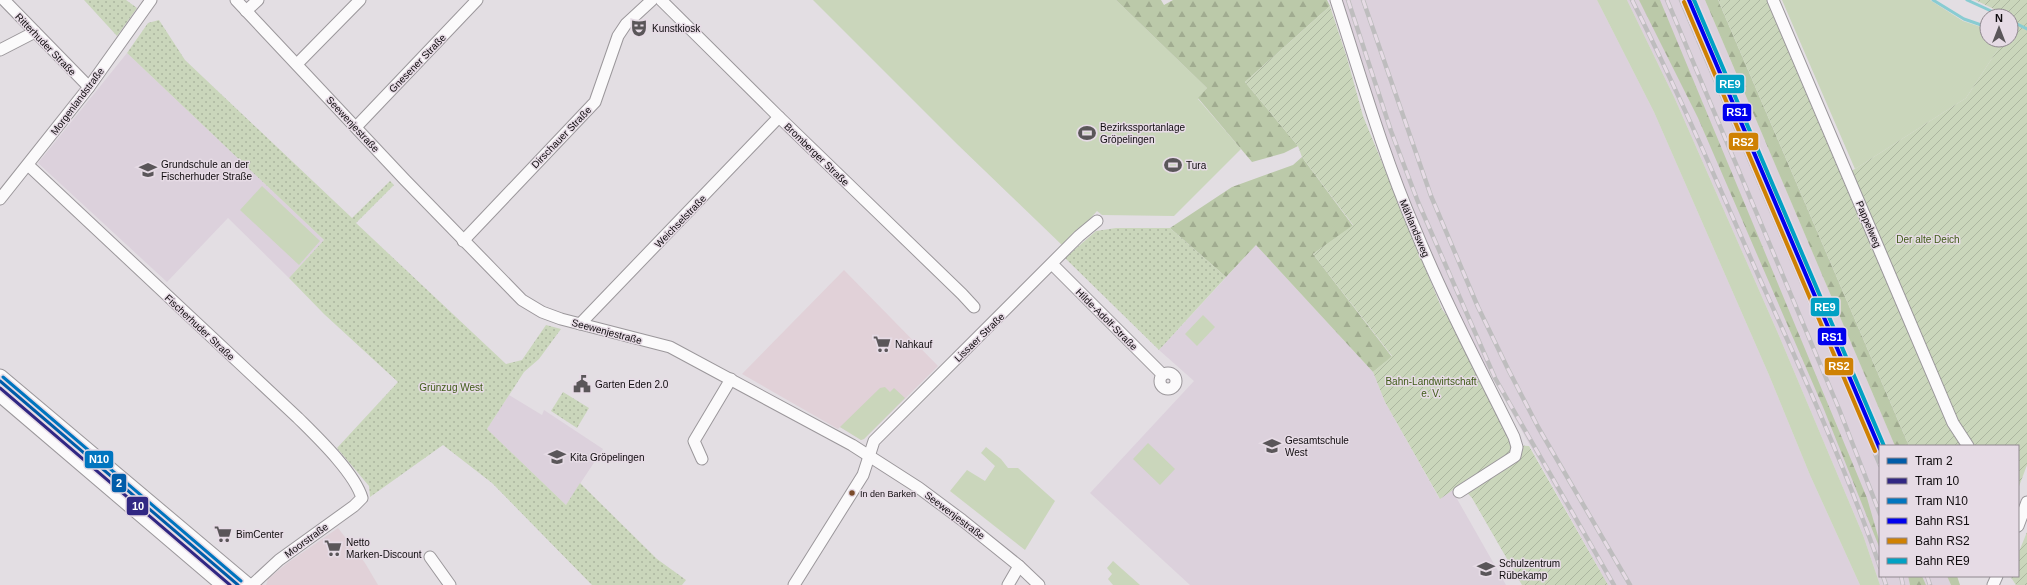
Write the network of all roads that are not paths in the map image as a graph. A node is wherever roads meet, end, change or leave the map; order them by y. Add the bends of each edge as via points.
1 (4, 0) edge
2 (151, 0) edge
3 (236, 0) edge
4 (258, 0) edge
5 (360, 0) edge
6 (477, 0) edge
7 (652, 0) edge
8 (661, 0) edge
9 (1336, 0) edge
10 (1773, 0) edge
11 (246, 11) junction
12 (35, 32) junction
13 (0, 50) edge
14 (297, 64) junction
15 (89, 87) junction
16 (779, 117) junction
17 (356, 127) junction
18 (28, 165) junction
19 (0, 200) edge
20 (1097, 221) dead end
21 (463, 241) junction
22 (1052, 264) junction
23 (974, 307) dead end
24 (580, 324) junction
25 (1162, 374) dead end
26 (0, 377) edge
27 (731, 379) junction
28 (0, 394) edge
29 (1967, 445) edge
30 (869, 457) junction
31 (702, 459) dead end
32 (1459, 492) dead end
33 (362, 498) joint
34 (2023, 506) edge
35 (2019, 522) edge
36 (430, 557) dead end
37 (1019, 566) junction
38 (224, 585) edge
39 (247, 585) edge
40 (252, 585) edge
41 (450, 585) edge
42 (794, 585) edge
43 (1008, 585) edge
44 (1039, 585) edge

1 - 12 street, Ritterhuder Straße
2 - 15 street, Morgenlandstraße
3 - 11 street, Seewenjestraße
4 - 11 street
5 - 14 street
6 - 17 street, Gnesener Straße
7 - 21 street, Dirschauer Straße via 626,24 618,36 595,102
8 - 16 street, Bromberger Straße
9 - 32 street, Mählandsweg via 1368,102 1409,217 1517,447 1515,456
10 - 29 street, Pappelweg via 1953,423
11 - 14 street, Seewenjestraße
12 - 13 street
12 - 15 street, Ritterhuder Straße
14 - 17 street, Seewenjestraße
15 - 18 street, Morgenlandstraße
16 - 23 street, Bromberger Straße
16 - 24 street, Weichselstraße
17 - 21 street, Seewenjestraße
18 - 19 street, Morgenlandstraße
18 - 33 street, Fischerhuder Straße via 298,418 354,481
20 - 22 street, Lissaer Straße
21 - 24 street, Seewenjestraße via 522,300 542,312
22 - 25 street, Hilde-Adolf-Straße
22 - 30 street, Lissaer Straße via 880,434 874,441
24 - 27 street, Seewenjestraße via 670,347
26 - 39 main road
27 - 30 street, Seewenjestraße via 852,445
27 - 31 street via 694,441
28 - 38 main road
30 - 37 street, Seewenjestraße via 919,488
30 - 42 street via 863,475
33 - 40 street, Moorstraße via 279,560
34 - 35 street
36 - 41 street
37 - 43 street
37 - 44 street, Seewenjestraße

